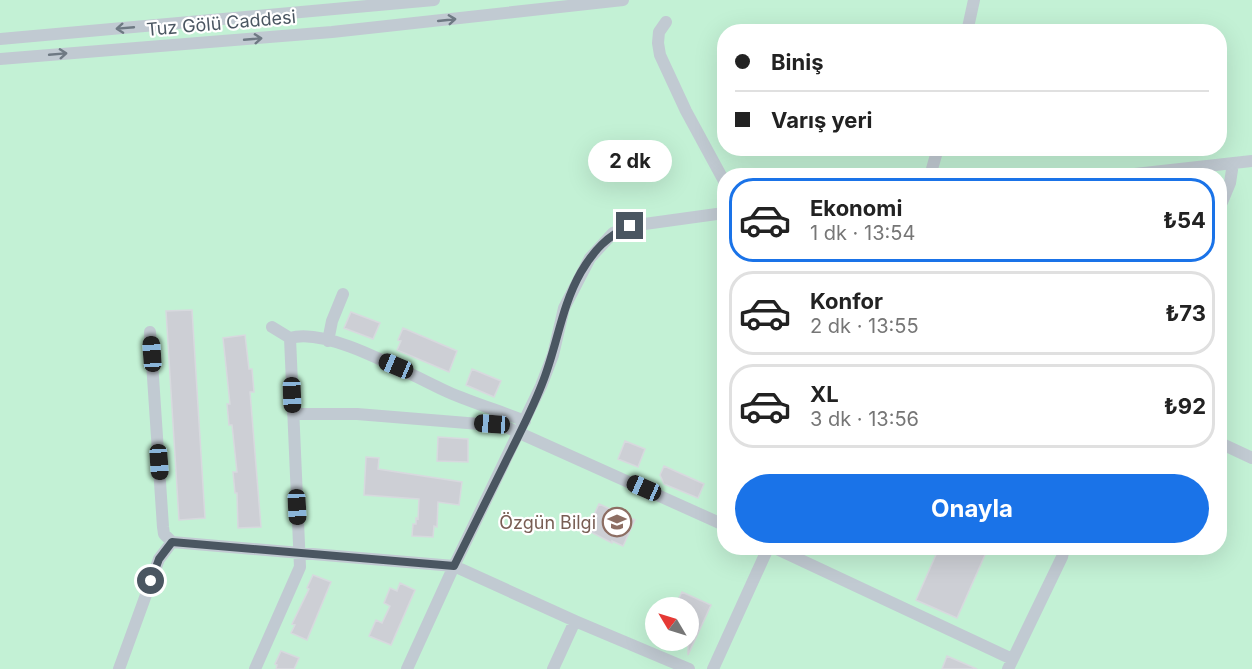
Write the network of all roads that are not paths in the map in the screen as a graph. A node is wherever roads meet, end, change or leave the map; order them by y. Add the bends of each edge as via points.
1 (434, 0) edge
2 (623, 0) edge
3 (974, 0) edge
4 (331, 5) edge
5 (666, 22) dead end
6 (969, 24) edge
7 (0, 39) edge
8 (0, 59) edge
9 (1252, 161) edge
10 (1233, 163) junction
11 (717, 168) edge
12 (1188, 168) edge
13 (1227, 190) edge
14 (717, 214) edge
15 (343, 294) dead end
16 (272, 327) dead end
17 (150, 332) dead end
18 (290, 338) junction
19 (328, 341) junction
20 (293, 414) junction
21 (525, 421) junction
22 (520, 433) junction
23 (1252, 443) edge
24 (1227, 446) edge
25 (1249, 457) edge
26 (717, 522) edge
27 (172, 542) junction
28 (299, 553) junction
29 (765, 555) edge
30 (789, 555) edge
31 (1062, 555) edge
32 (454, 566) junction
33 (575, 621) junction
34 (1010, 664) edge
35 (118, 669) edge
36 (255, 669) edge
37 (407, 669) edge
38 (553, 669) edge
39 (689, 669) edge
40 (713, 669) edge

1 - 4 street, Tuz Gölü Caddesi
8 -> 2 street, Tuz Gölü Caddesi via 332,32
3 - 6 street
4 -> 7 street, Tuz Gölü Caddesi
5 - 11 street via 659,32 660,56
9 - 10 street
10 - 12 street
10 - 13 street
14 - 21 street via 630,226 613,233 599,247 567,301 553,354
15 - 19 street
16 - 18 street
17 - 27 street via 163,527
18 - 19 street via 306,336
18 - 20 street
19 - 21 street via 350,346 448,392
20 - 22 street via 354,414 492,424
20 - 28 street
21 - 22 street
22 - 26 street
22 - 32 street
23 - 25 street
24 - 25 street
27 - 28 street
27 - 35 street via 159,559
28 - 32 street
28 - 36 street via 300,567
29 - 40 street
30 - 34 street
31 - 34 street
32 - 33 street
32 - 37 street
33 - 38 street
33 - 39 street

